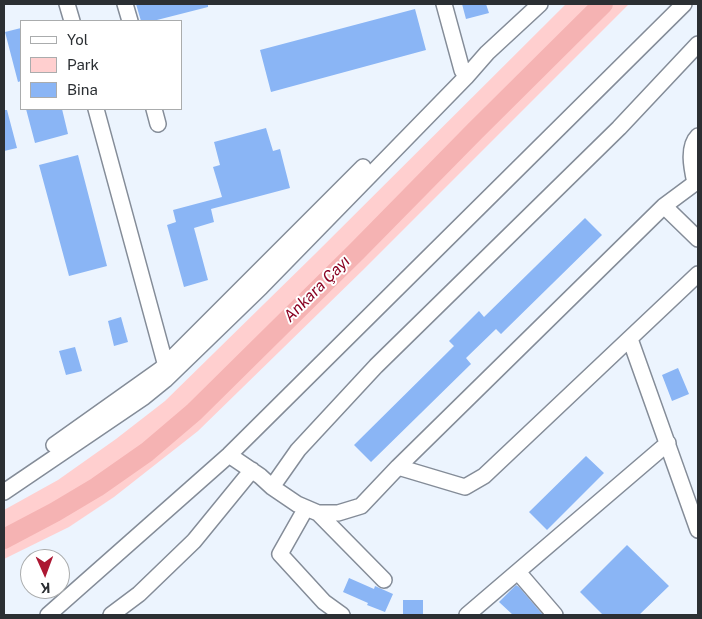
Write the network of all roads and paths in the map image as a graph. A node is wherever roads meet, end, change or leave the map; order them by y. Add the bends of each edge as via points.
1 (67, 4) edge
2 (125, 4) edge
3 (444, 4) edge
4 (540, 4) edge
5 (684, 4) edge
6 (72, 20) edge
7 (130, 20) edge
8 (698, 44) edge
9 (464, 73) junction
10 (96, 110) edge
11 (154, 110) edge
12 (158, 124) dead end
13 (698, 136) edge
14 (696, 183) edge
15 (664, 206) junction
16 (698, 239) edge
17 (698, 274) edge
18 (630, 339) junction
19 (167, 370) junction
20 (668, 443) junction
21 (229, 455) junction
22 (398, 467) junction
23 (252, 470) junction
24 (4, 480) edge
25 (272, 487) junction
26 (4, 492) edge
27 (312, 510) junction
28 (698, 530) edge
29 (518, 572) junction
30 (384, 580) dead end
31 (48, 615) edge
32 (111, 615) edge
33 (342, 615) edge
34 (467, 615) edge
35 (555, 615) edge

1 - 6 street
2 - 7 street
3 - 9 street
4 - 9 street
5 - 21 street
8 - 25 street via 619,128 376,366 298,450
9 - 19 street
10 - 19 street
11 - 12 street
13 - 14 street via 690,159
14 - 15 street
15 - 16 street
15 - 22 street
17 - 18 street
18 - 20 street
18 - 22 street via 484,476 465,487
19 - 24 street via 161,368
19 - 26 street via 144,397
20 - 28 street
20 - 29 street
21 - 23 street
21 - 31 street
22 - 27 street via 361,506 338,513
23 - 25 street
23 - 32 street via 194,541
25 - 27 street
27 - 30 street
27 - 33 street via 280,554 324,602
29 - 34 street
29 - 35 street

